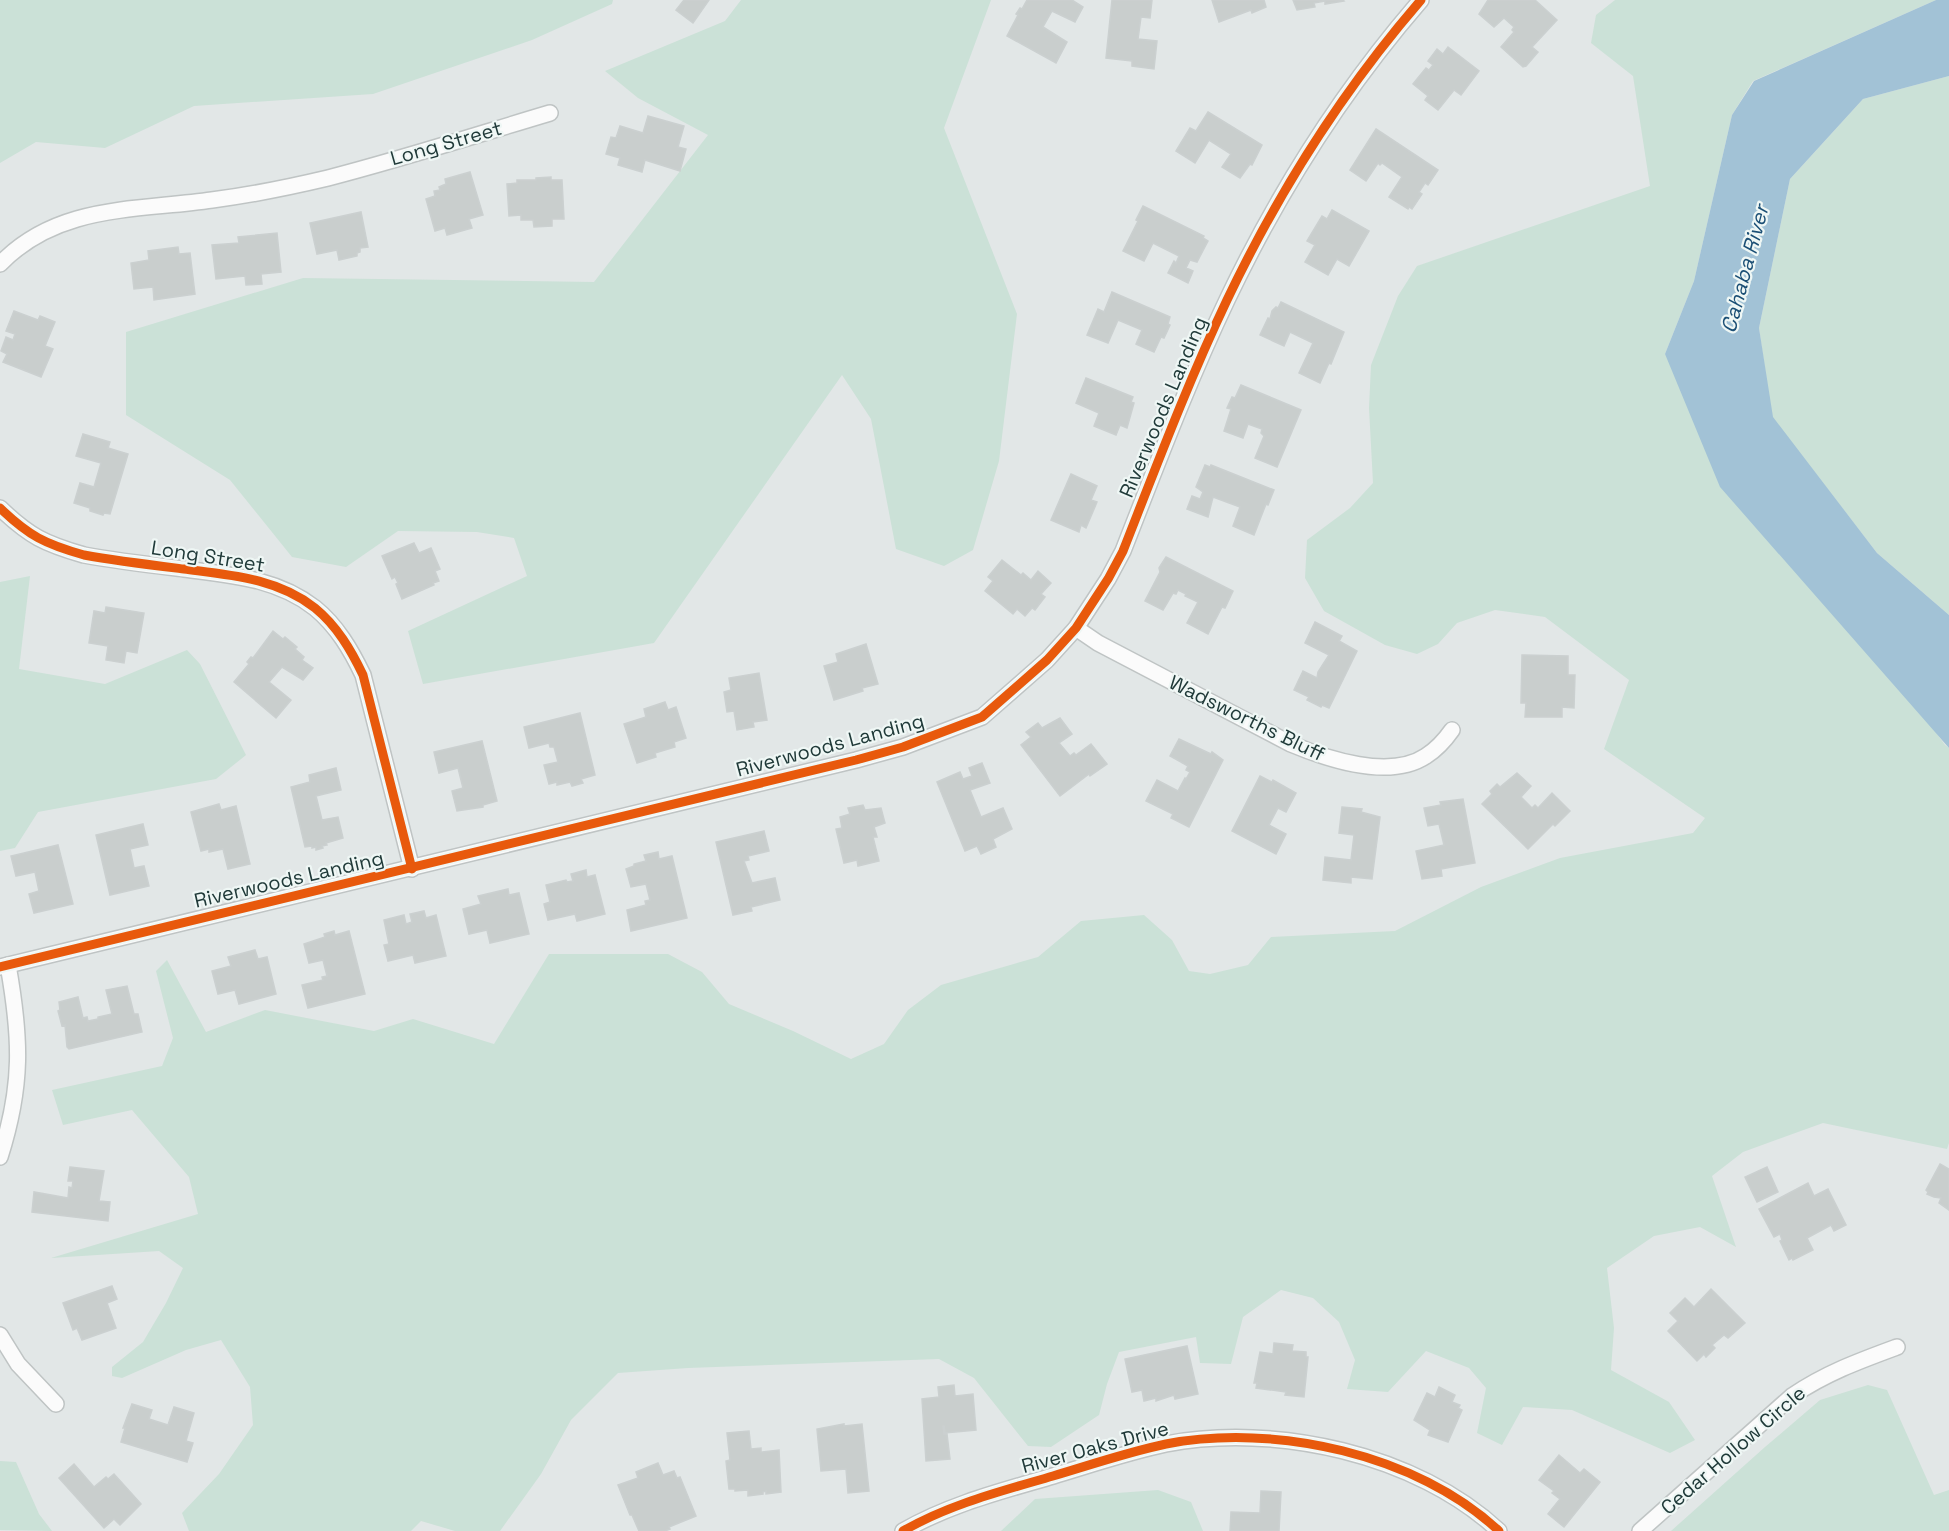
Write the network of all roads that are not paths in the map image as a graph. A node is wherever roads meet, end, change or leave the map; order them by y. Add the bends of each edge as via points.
1 (1421, 0) edge
2 (550, 113) dead end
3 (0, 264) edge
4 (0, 508) edge
5 (1076, 628) junction
6 (1452, 730) dead end
7 (411, 869) junction
8 (4, 966) edge
9 (0, 1157) edge
10 (0, 1335) edge
11 (1897, 1347) dead end
12 (56, 1404) dead end
13 (903, 1531) edge
14 (1499, 1531) edge
15 (1640, 1531) edge

1 - 5 street, Riverwoods Landing via 1352,87 1255,245 1194,374 1123,551
2 - 3 street, Long Street via 285,187 69,221 27,240
4 - 7 street, Long Street via 38,539 61,549 268,583 315,608 334,626 363,675
5 - 6 street, Wadsworths Bluff via 1107,648 1318,755 1373,766 1412,763 1426,757
5 - 7 street, Riverwoods Landing via 1047,660 982,717 903,747
7 - 8 street, Riverwoods Landing
8 - 9 street via 15,1008 19,1057 14,1104
10 - 12 street via 18,1364
11 - 15 street, Cedar Hollow Circle via 1819,1378 1792,1396
13 - 14 street, River Oaks Drive via 978,1498 1135,1452 1167,1444 1226,1438 1302,1442 1369,1459 1433,1486

